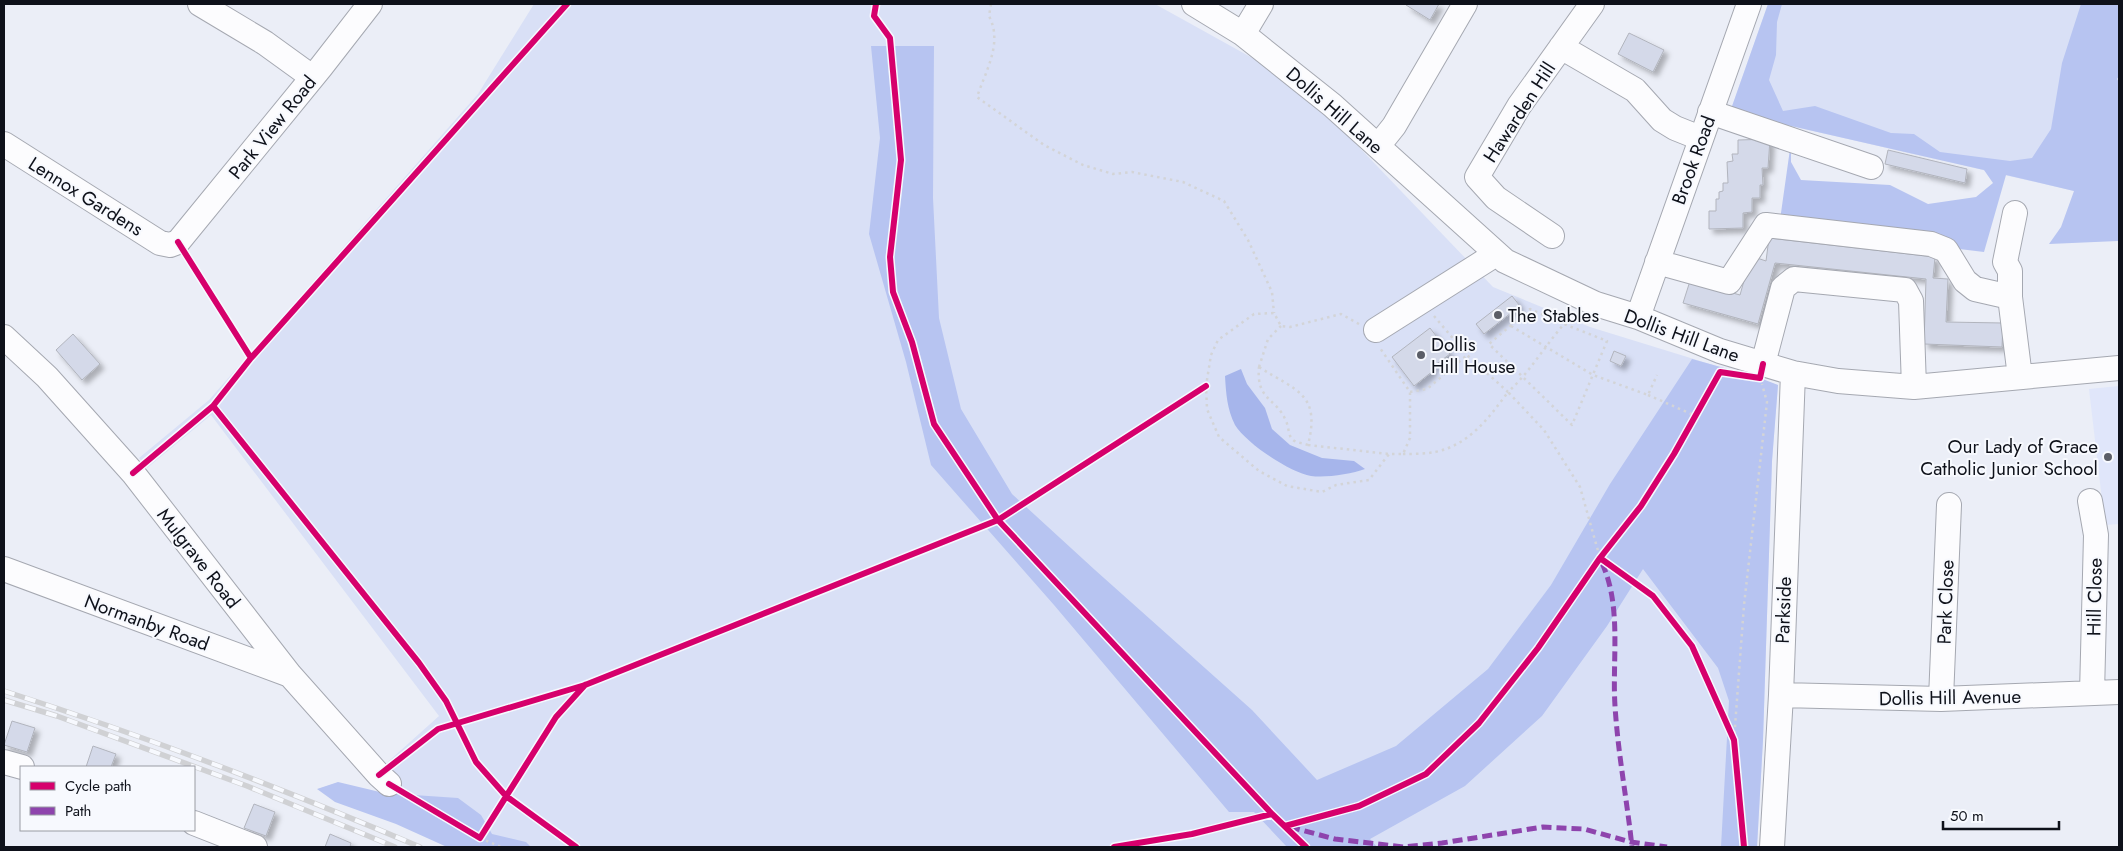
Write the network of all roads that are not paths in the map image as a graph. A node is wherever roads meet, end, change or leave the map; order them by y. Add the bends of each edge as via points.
1 (200, 4) edge
2 (370, 4) edge
3 (1194, 4) edge
4 (1261, 4) edge
5 (1465, 4) edge
6 (1592, 4) edge
7 (1748, 4) edge
8 (1243, 34) junction
9 (1561, 47) junction
10 (312, 78) junction
11 (1710, 112) junction
12 (1700, 138) junction
13 (4, 144) edge
14 (1378, 146) junction
15 (1871, 167) dead end
16 (2015, 213) dead end
17 (1552, 236) dead end
18 (170, 245) joint
19 (1496, 254) junction
20 (1657, 262) junction
21 (2010, 297) junction
22 (1638, 316) junction
23 (1376, 330) road end
24 (4, 336) edge
25 (2119, 368) edge
26 (1762, 371) junction
27 (1793, 374) junction
28 (2020, 377) junction
29 (1914, 386) junction
30 (2090, 501) dead end
31 (1949, 505) dead end
32 (4, 569) edge
33 (290, 675) junction
34 (2119, 692) edge
35 (2092, 693) junction
36 (1781, 695) junction
37 (1941, 699) junction
38 (4, 762) edge
39 (20, 766) edge
40 (389, 784) dead end
41 (195, 823) edge
42 (255, 847) edge
43 (1772, 847) edge

1 - 10 street via 265,43
2 - 10 street, Park View Road
3 - 8 street, Dollis Hill Lane
4 - 8 street
5 - 14 street via 1394,126
6 - 9 street, Hawarden Hill
7 - 11 street, Brook Road
8 - 14 street, Dollis Hill Lane via 1321,95
9 - 12 street, Hawarden Hill via 1634,90 1662,120
9 - 17 street, Hawarden Hill via 1477,177 1496,198
10 - 18 street, Park View Road via 178,242
11 - 12 street, Brook Road
11 - 15 street
12 - 20 street, Brook Road
13 - 18 street, Lennox Gardens via 160,243
14 - 19 street, Dollis Hill Lane
16 - 21 street via 2005,262 2010,271
19 - 22 street, Dollis Hill Lane via 1504,262 1534,277 1587,300
19 - 23 street
20 - 21 street via 1729,282 1766,225 1932,244 1946,250 1965,281 1975,289
20 - 22 street, Brook Road
21 - 28 street
22 - 26 street, Dollis Hill Lane
24 - 33 street, Mulgrave Road via 47,377 134,473
25 - 28 street, Dollis Hill Lane
26 - 27 street, Dollis Hill Lane
26 - 29 street via 1783,288 1794,279 1905,290 1911,301
27 - 29 street, Dollis Hill Lane via 1838,381
27 - 36 street, Parkside
28 - 29 street, Dollis Hill Lane
30 - 35 street, Hill Close via 2096,535
31 - 37 street, Park Close
32 - 33 street, Normanby Road
33 - 40 street, Mulgrave Road
34 - 35 street, Dollis Hill Avenue
35 - 37 street, Dollis Hill Avenue
36 - 37 street, Dollis Hill Avenue
36 - 43 street, Parkside
38 - 39 street
41 - 42 street

